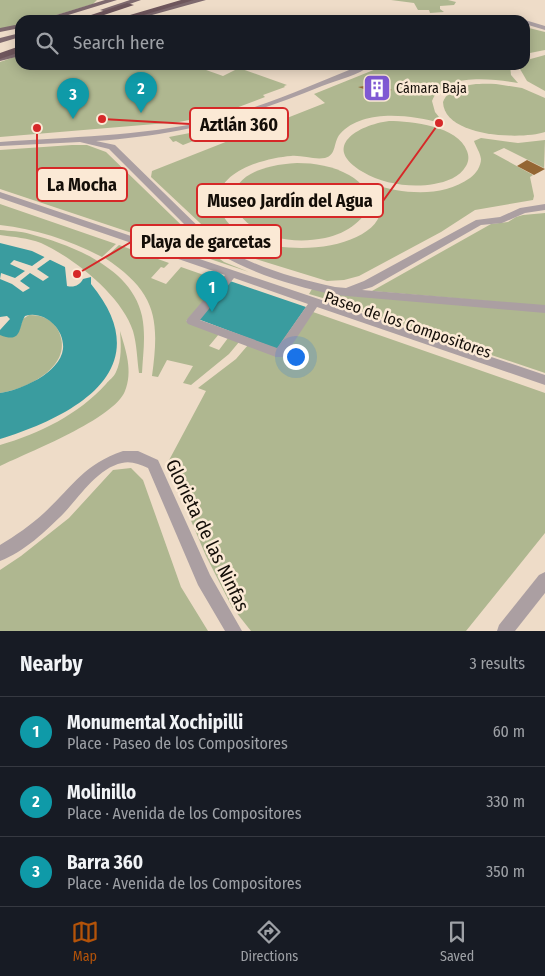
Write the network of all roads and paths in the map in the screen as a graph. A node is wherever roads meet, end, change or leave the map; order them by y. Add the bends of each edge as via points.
1 (122, 0) edge
2 (161, 0) edge
3 (177, 0) edge
4 (190, 0) edge
5 (202, 0) edge
6 (144, 1) edge
7 (112, 4) edge
8 (65, 15) edge
9 (72, 15) edge
10 (83, 15) edge
11 (97, 15) edge
12 (104, 15) edge
13 (111, 15) edge
14 (114, 15) edge
15 (117, 15) edge
16 (135, 15) edge
17 (143, 15) edge
18 (530, 24) edge
19 (545, 28) edge
20 (15, 29) edge
21 (0, 32) edge
22 (15, 40) edge
23 (0, 45) edge
24 (15, 50) edge
25 (0, 55) edge
26 (355, 70) edge
27 (139, 134) junction
28 (74, 138) junction
29 (0, 144) edge
30 (110, 144) junction
31 (0, 194) edge
32 (0, 201) edge
33 (545, 207) edge
34 (229, 276) junction
35 (346, 292) junction
36 (313, 305) junction
37 (545, 309) edge
38 (545, 380) edge
39 (545, 388) edge
40 (0, 554) edge
41 (545, 580) edge
42 (234, 631) edge
43 (505, 631) edge

1 - 9 main road
2 - 14 highway
3 - 15 highway
4 - 16 highway
5 - 17 main road
6 - 7 main road
6 - 11 highway
6 - 13 highway
7 - 8 main road
7 - 10 main road
7 - 12 highway
18 - 19 street
20 - 21 main road
22 - 23 highway
24 - 25 highway
26 - 27 street via 227,118
27 - 28 street
27 - 30 street
28 - 29 street
28 - 30 street
30 - 35 street via 222,252 246,264 318,287
31 - 34 street, Paseo de los Compositores
32 - 34 street, Paseo de los Compositores
33 - 35 street via 523,210 502,220 479,222 368,284
34 - 36 street, Paseo de los Compositores
34 - 36 street, Paseo de los Compositores via 192,321 280,354
35 - 37 street
36 - 38 street, Paseo de los Compositores
36 - 39 street, Paseo de los Compositores
40 - 42 street, Glorieta de las Ninfas via 49,518 94,471 111,460 126,456 146,460 153,464 204,580
41 - 43 street

